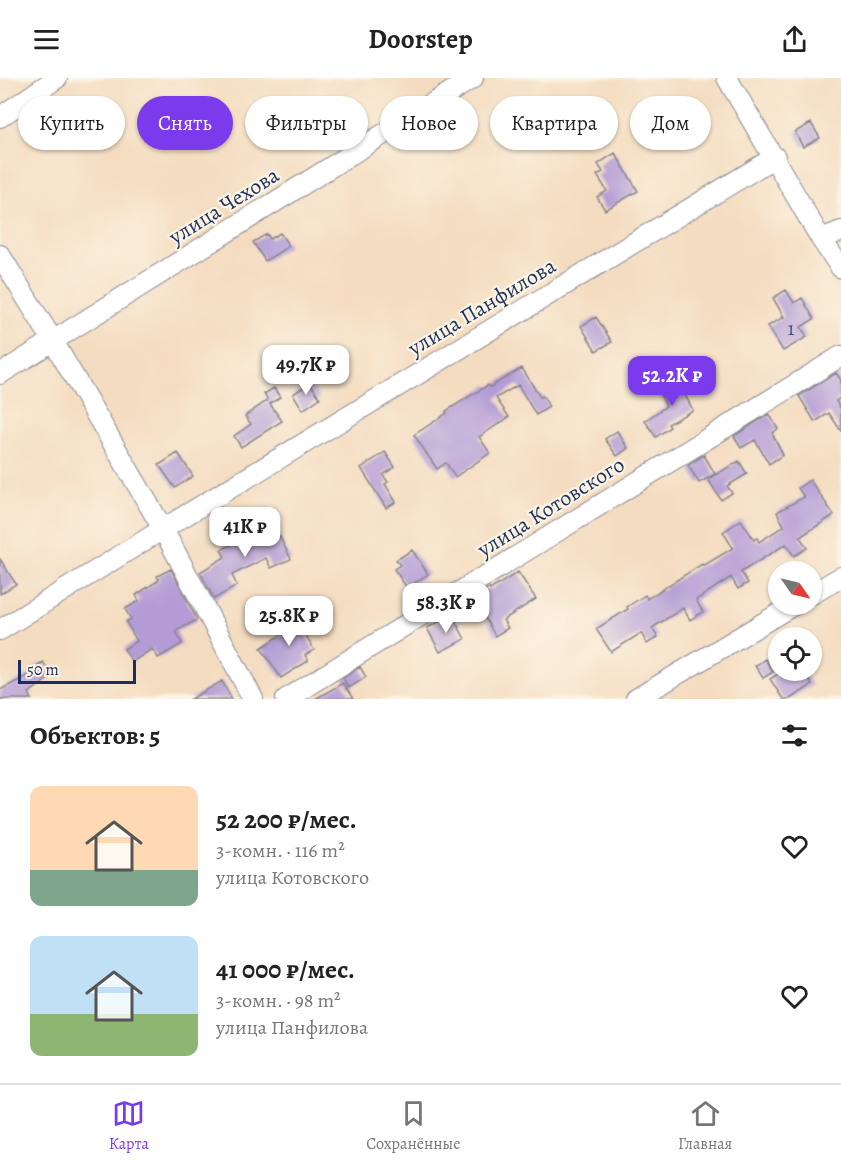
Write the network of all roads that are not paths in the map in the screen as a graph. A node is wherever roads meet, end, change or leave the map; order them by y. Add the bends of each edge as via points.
1 (57, 78) edge
2 (473, 78) edge
3 (727, 78) edge
4 (0, 117) edge
5 (775, 157) junction
6 (841, 231) edge
7 (821, 239) junction
8 (0, 255) edge
9 (841, 268) edge
10 (53, 341) junction
11 (841, 357) edge
12 (0, 374) edge
13 (163, 529) junction
14 (841, 577) edge
15 (822, 588) edge
16 (777, 615) edge
17 (0, 630) edge
18 (254, 699) edge
19 (286, 699) edge
20 (636, 699) edge

1 - 4 street
2 - 10 street, улица Чехова
3 - 5 street
5 - 7 street
5 - 13 street, улица Панфилова
6 - 7 street
7 - 9 street
8 - 10 street
10 - 12 street, улица Чехова
10 - 13 street
11 - 19 street, улица Котовского
13 - 17 street, улица Панфилова
13 - 18 street
14 - 15 street
16 - 20 street

